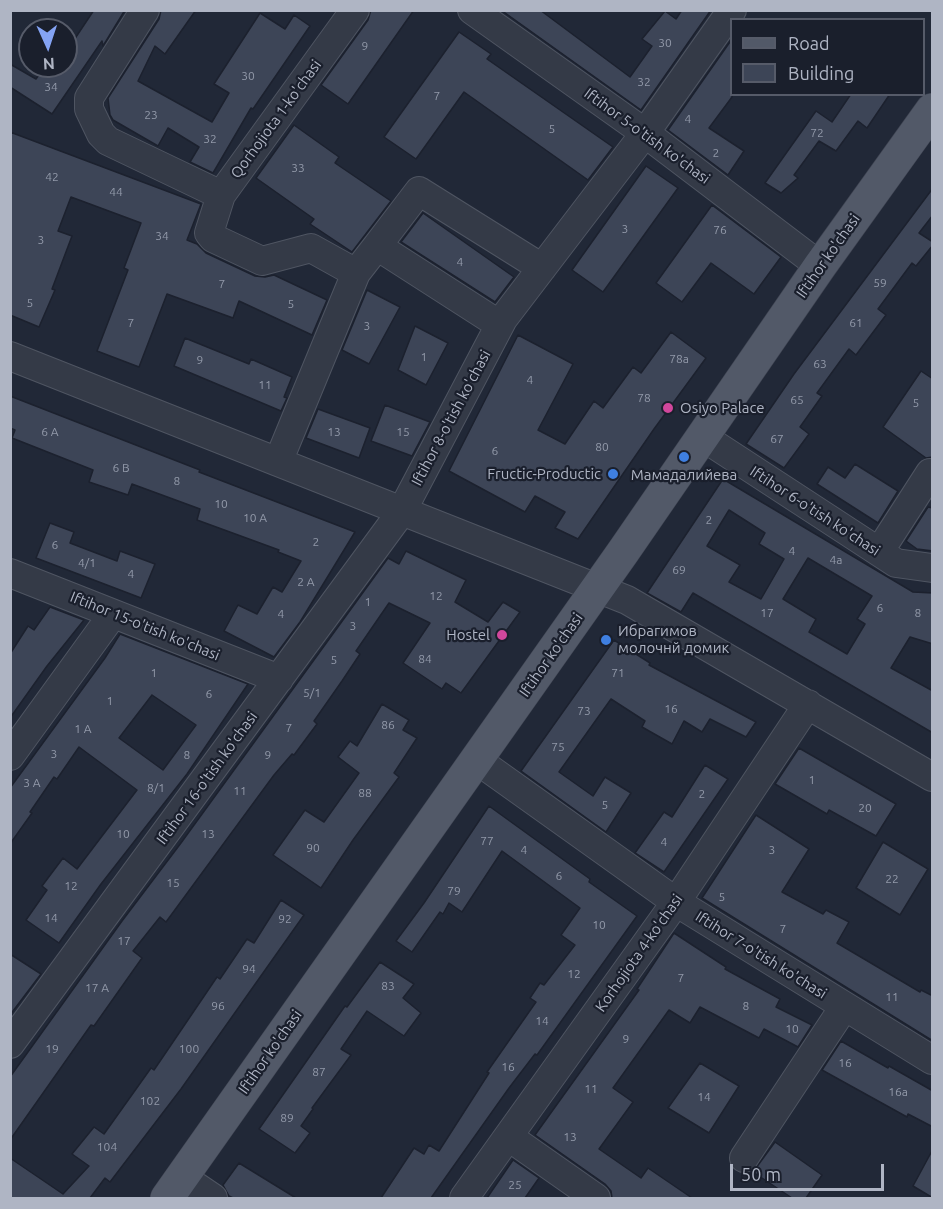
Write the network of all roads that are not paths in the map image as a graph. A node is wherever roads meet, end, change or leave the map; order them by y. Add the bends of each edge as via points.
1 (145, 10) edge
2 (355, 10) edge
3 (472, 10) edge
4 (732, 10) edge
5 (933, 110) edge
6 (645, 133) junction
7 (221, 195) junction
8 (377, 246) junction
9 (820, 266) junction
10 (542, 268) junction
11 (356, 273) junction
12 (500, 325) junction
13 (10, 356) edge
14 (703, 437) junction
15 (278, 462) junction
16 (930, 473) dead end
17 (402, 510) junction
18 (879, 552) junction
19 (933, 568) edge
20 (10, 573) edge
21 (598, 588) junction
22 (113, 614) junction
23 (279, 679) junction
24 (808, 704) junction
25 (10, 756) edge
26 (477, 760) junction
27 (933, 777) edge
28 (676, 902) junction
29 (844, 1007) junction
30 (10, 1044) edge
31 (933, 1060) edge
32 (509, 1137) junction
33 (744, 1158) dead end
34 (175, 1188) edge
35 (213, 1198) edge
36 (464, 1198) edge
37 (596, 1198) edge

1 - 7 street via 89,98 90,109 108,141
2 - 7 street, Qorhojiota 1-ko'chasi
3 - 6 street, Iftihor 5-o'tish ko'chasi
4 - 6 street, Iftihor 8-o'tish ko'chasi
5 - 9 main road, Iftihor ko'chasi
6 - 9 street, Iftihor 5-o'tish ko'chasi
6 - 10 street, Iftihor 8-o'tish ko'chasi
7 - 11 street, Qorhojiota 1-ko'chasi via 209,233 213,238 262,261 311,248
8 - 10 street via 419,191
8 - 11 street
8 - 12 street
9 - 14 main road, Iftihor ko'chasi
10 - 12 street, Iftihor 8-o'tish ko'chasi
11 - 15 street
12 - 17 street, Iftihor 8-o'tish ko'chasi
13 - 15 street
14 - 18 street, Iftihor 6-o'tish ko'chasi
14 - 21 main road, Iftihor ko'chasi
15 - 17 street
16 - 18 street
17 - 21 street
17 - 23 street, Iftihor 16-o'tish ko'chasi
18 - 19 street, Iftihor 6-o'tish ko'chasi via 898,565
20 - 22 street, Iftihor 15-o'tish ko'chasi
21 - 24 street via 627,600
21 - 26 main road, Iftihor ko'chasi
22 - 23 street, Iftihor 15-o'tish ko'chasi
22 - 25 street
23 - 30 street, Iftihor 16-o'tish ko'chasi
24 - 27 street
24 - 28 street, Korhojiota 4-ko'chasi
26 - 28 street, Iftihor 7-o'tish ko'chasi
26 - 34 main road, Iftihor ko'chasi
28 - 29 street, Iftihor 7-o'tish ko'chasi
28 - 32 street, Korhojiota 4-ko'chasi
29 - 31 street, Iftihor 7-o'tish ko'chasi
29 - 33 street
32 - 36 street, Korhojiota 4-ko'chasi
32 - 37 street
34 - 35 street

